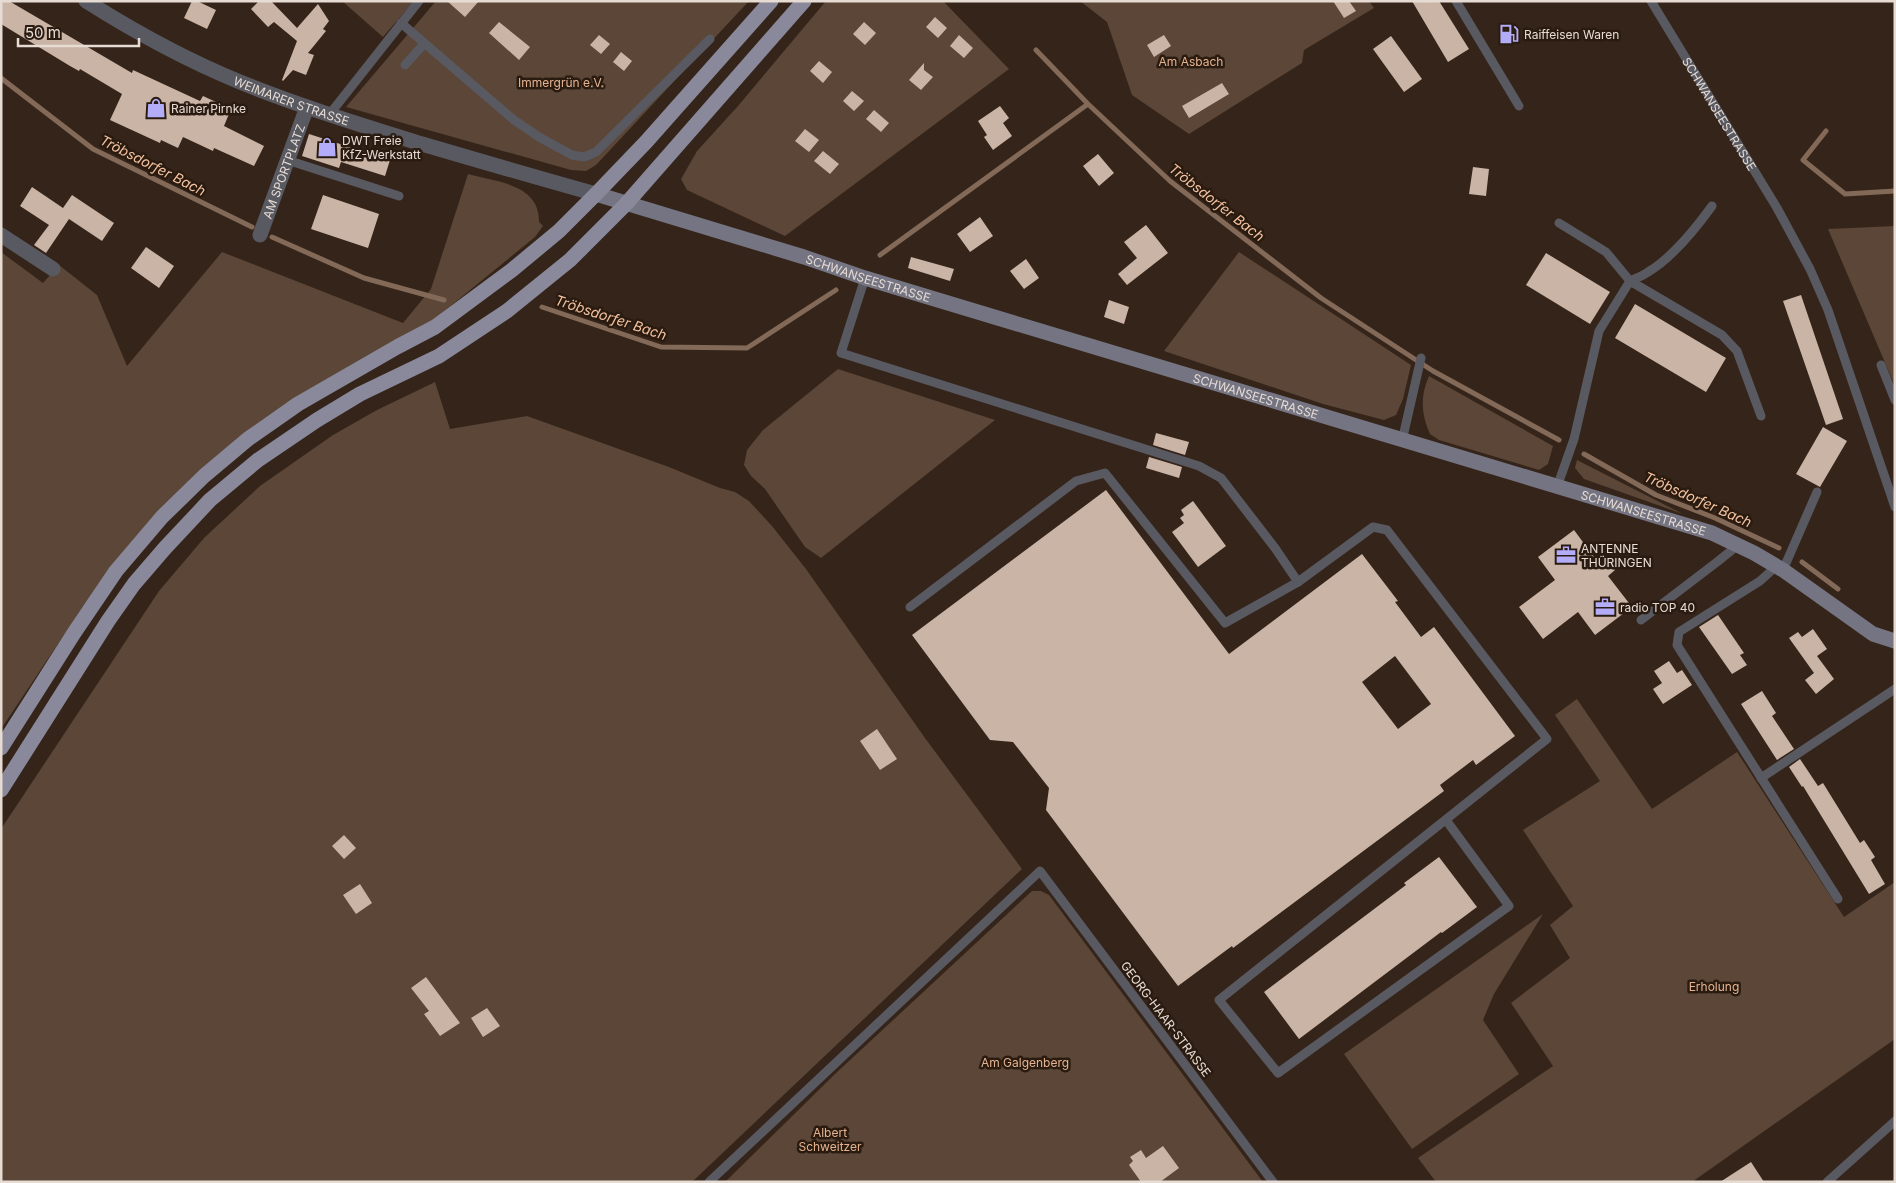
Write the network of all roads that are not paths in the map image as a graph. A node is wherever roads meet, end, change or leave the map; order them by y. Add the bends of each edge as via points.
1 (86, 1) edge
2 (420, 1) edge
3 (771, 1) edge
4 (804, 1) edge
5 (1456, 1) edge
6 (1651, 1) edge
7 (401, 23) junction
8 (710, 38) dead end
9 (424, 44) junction
10 (405, 65) dead end
11 (1520, 106) dead end
12 (307, 108) junction
13 (329, 115) junction
14 (287, 160) junction
15 (596, 194) junction
16 (399, 196) dead end
17 (626, 204) junction
18 (1712, 206) dead end
19 (1559, 223) dead end
20 (1, 235) edge
21 (260, 235) dead end
22 (53, 269) dead end
23 (865, 278) junction
24 (1630, 281) junction
25 (1421, 358) dead end
26 (1881, 365) dead end
27 (1895, 400) edge
28 (1761, 416) dead end
29 (1402, 441) junction
30 (1557, 487) junction
31 (1817, 492) dead end
32 (1895, 507) edge
33 (1735, 544) junction
34 (1779, 568) junction
35 (1298, 582) junction
36 (910, 608) dead end
37 (1641, 620) dead end
38 (1895, 641) edge
39 (1895, 689) edge
40 (1, 748) edge
41 (1761, 778) junction
42 (1, 790) edge
43 (1446, 820) junction
44 (1838, 900) dead end
45 (1895, 1121) edge
46 (709, 1182) edge
47 (1273, 1182) edge
48 (1827, 1182) edge

1 - 12 street, WEIMARER STRASSE via 176,52
2 - 7 lane
3 - 15 main road
4 - 17 main road
5 - 11 lane
6 - 32 lane, SCHWANSEESTRASSE via 1777,208 1810,269 1828,310
7 - 9 lane
7 - 13 lane
8 - 9 lane via 596,152 584,157 572,155 514,120
9 - 10 lane
12 - 13 street, WEIMARER STRASSE
12 - 14 street, AM SPORTPLATZ
13 - 15 street, WEIMARER STRASSE
14 - 16 lane
14 - 21 street, AM SPORTPLATZ
15 - 17 street, SCHWANSEESTRASSE
15 - 40 main road via 559,231 512,270 435,327 298,404 248,439 204,476 162,517 116,572
17 - 23 street, SCHWANSEESTRASSE
17 - 42 main road via 570,260 507,311 439,356 360,394 317,420 258,460 210,500 134,584
18 - 24 lane via 1662,262
19 - 24 lane via 1606,252
20 - 22 street
23 - 29 street, SCHWANSEESTRASSE
23 - 35 lane via 840,353 1199,466 1221,478
24 - 28 lane via 1722,335 1736,351
24 - 30 lane via 1600,331 1574,439
25 - 29 lane
26 - 27 lane
29 - 30 street, SCHWANSEESTRASSE
30 - 33 street, SCHWANSEESTRASSE via 1712,533
31 - 34 lane
33 - 34 street, SCHWANSEESTRASSE
33 - 37 lane via 1718,562
34 - 38 street, SCHWANSEESTRASSE via 1865,629
34 - 41 lane via 1679,632 1677,645
35 - 36 lane via 1225,623 1105,473 1076,481
35 - 43 lane via 1373,527 1387,530 1547,739
39 - 41 lane
41 - 44 lane
43 - 43 lane via 1219,1000 1278,1073 1509,906
45 - 48 lane
46 - 47 lane, GEORG-HAAR-STRASSE via 1040,871

